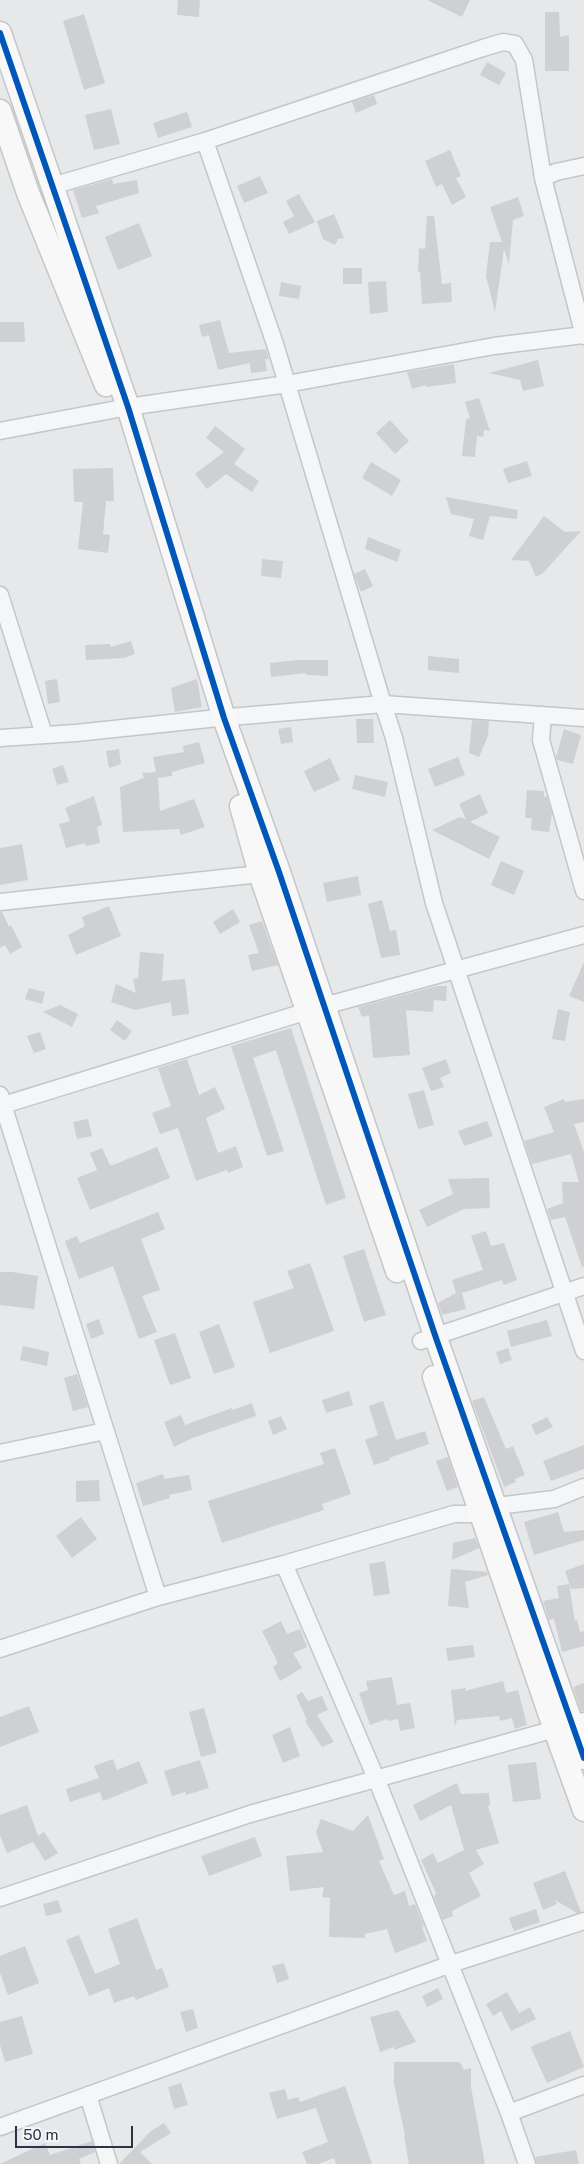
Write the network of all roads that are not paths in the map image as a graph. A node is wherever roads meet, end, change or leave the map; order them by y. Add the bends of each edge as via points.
1 (0, 33) edge
2 (0, 111) edge
3 (204, 141) junction
4 (584, 166) edge
5 (543, 178) junction
6 (52, 186) junction
7 (584, 335) edge
8 (287, 384) junction
9 (122, 408) junction
10 (0, 432) edge
11 (0, 595) edge
12 (384, 704) junction
13 (543, 715) junction
14 (221, 718) junction
15 (584, 718) edge
16 (44, 735) junction
17 (0, 738) edge
18 (260, 874) junction
19 (584, 891) edge
20 (0, 902) edge
21 (584, 935) edge
22 (457, 969) junction
23 (316, 1008) junction
24 (1, 1102) edge
25 (584, 1286) edge
26 (565, 1293) junction
27 (428, 1339) junction
28 (584, 1351) edge
29 (105, 1431) junction
30 (0, 1453) edge
31 (584, 1487) edge
32 (489, 1510) junction
33 (284, 1564) junction
34 (158, 1597) junction
35 (0, 1649) edge
36 (570, 1725) edge
37 (584, 1758) edge
38 (376, 1778) junction
39 (584, 1810) edge
40 (0, 1898) edge
41 (584, 1922) edge
42 (451, 1964) junction
43 (584, 2085) edge
44 (88, 2095) junction
45 (509, 2113) junction
46 (0, 2127) edge
47 (109, 2164) edge
48 (527, 2164) edge

1 - 6 street
2 - 9 street via 28,193
3 - 5 street via 503,42 516,44 524,60
3 - 6 street
3 - 8 street
4 - 5 street
5 - 7 street
6 - 9 street
7 - 8 street via 494,346
8 - 9 street
8 - 12 street
9 - 10 street
9 - 14 street
11 - 16 street
12 - 13 street
12 - 14 street
12 - 22 street via 434,903
13 - 15 street
13 - 19 street via 540,740
14 - 16 street
14 - 18 street
14 - 23 street
16 - 17 street
18 - 20 street
18 - 23 street
21 - 22 street
22 - 23 street
22 - 26 street
23 - 24 street
23 - 27 street
24 - 29 street
25 - 26 street
26 - 27 street
26 - 28 street
27 - 32 street
29 - 30 street
29 - 34 street
31 - 32 street via 554,1499
32 - 33 street via 454,1514
32 - 36 street
33 - 34 street
33 - 38 street
34 - 35 street
36 - 37 street
36 - 38 street
36 - 39 street
38 - 40 street via 250,1814
38 - 42 street
41 - 42 street
42 - 44 street
42 - 45 street
43 - 45 street
44 - 46 street
44 - 47 street
45 - 48 street

